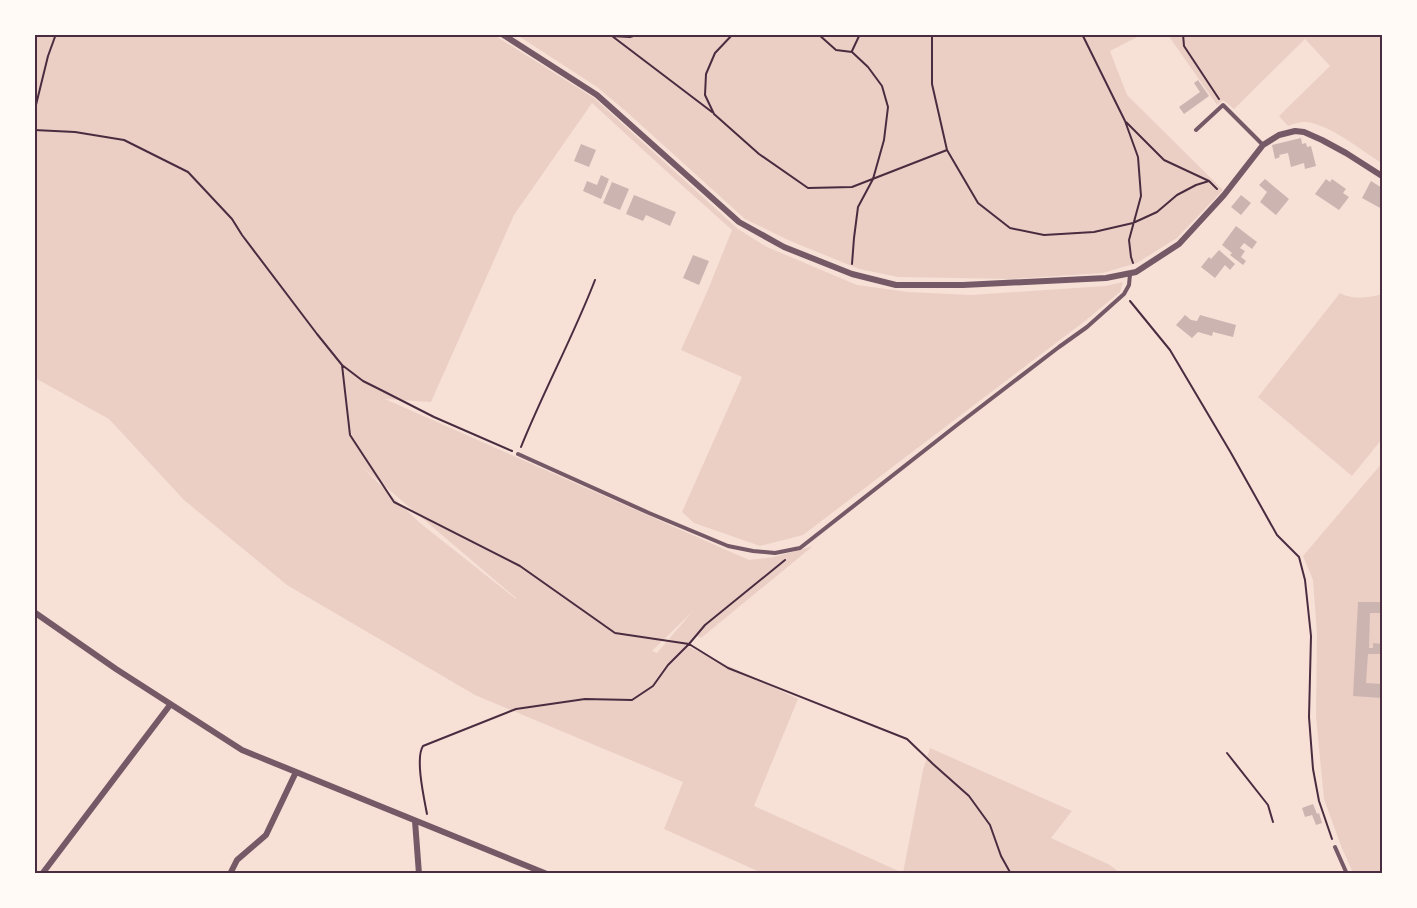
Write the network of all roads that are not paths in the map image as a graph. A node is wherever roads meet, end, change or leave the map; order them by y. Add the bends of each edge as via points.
1 (502, 34) edge
2 (1196, 130) dead end
3 (1263, 145) junction
4 (1383, 176) edge
5 (1130, 273) junction
6 (518, 454) road end
7 (34, 612) edge
8 (170, 705) junction
9 (296, 772) junction
10 (415, 821) junction
11 (1335, 847) road end
12 (42, 873) edge
13 (230, 873) edge
14 (419, 873) edge
15 (547, 873) edge
16 (1347, 873) edge

1 - 5 street via 597,95 739,222 784,247 852,274 896,285 963,285 1096,279
2 - 3 lane via 1223,105
3 - 4 street via 1280,135 1304,132
3 - 5 street via 1179,244
5 - 6 lane via 1124,294 1088,327 800,548 775,553 728,546
7 - 8 street
8 - 9 street via 242,750
8 - 12 street
9 - 10 street
9 - 13 street via 266,835 237,860
10 - 14 street
10 - 15 street
11 - 16 lane

